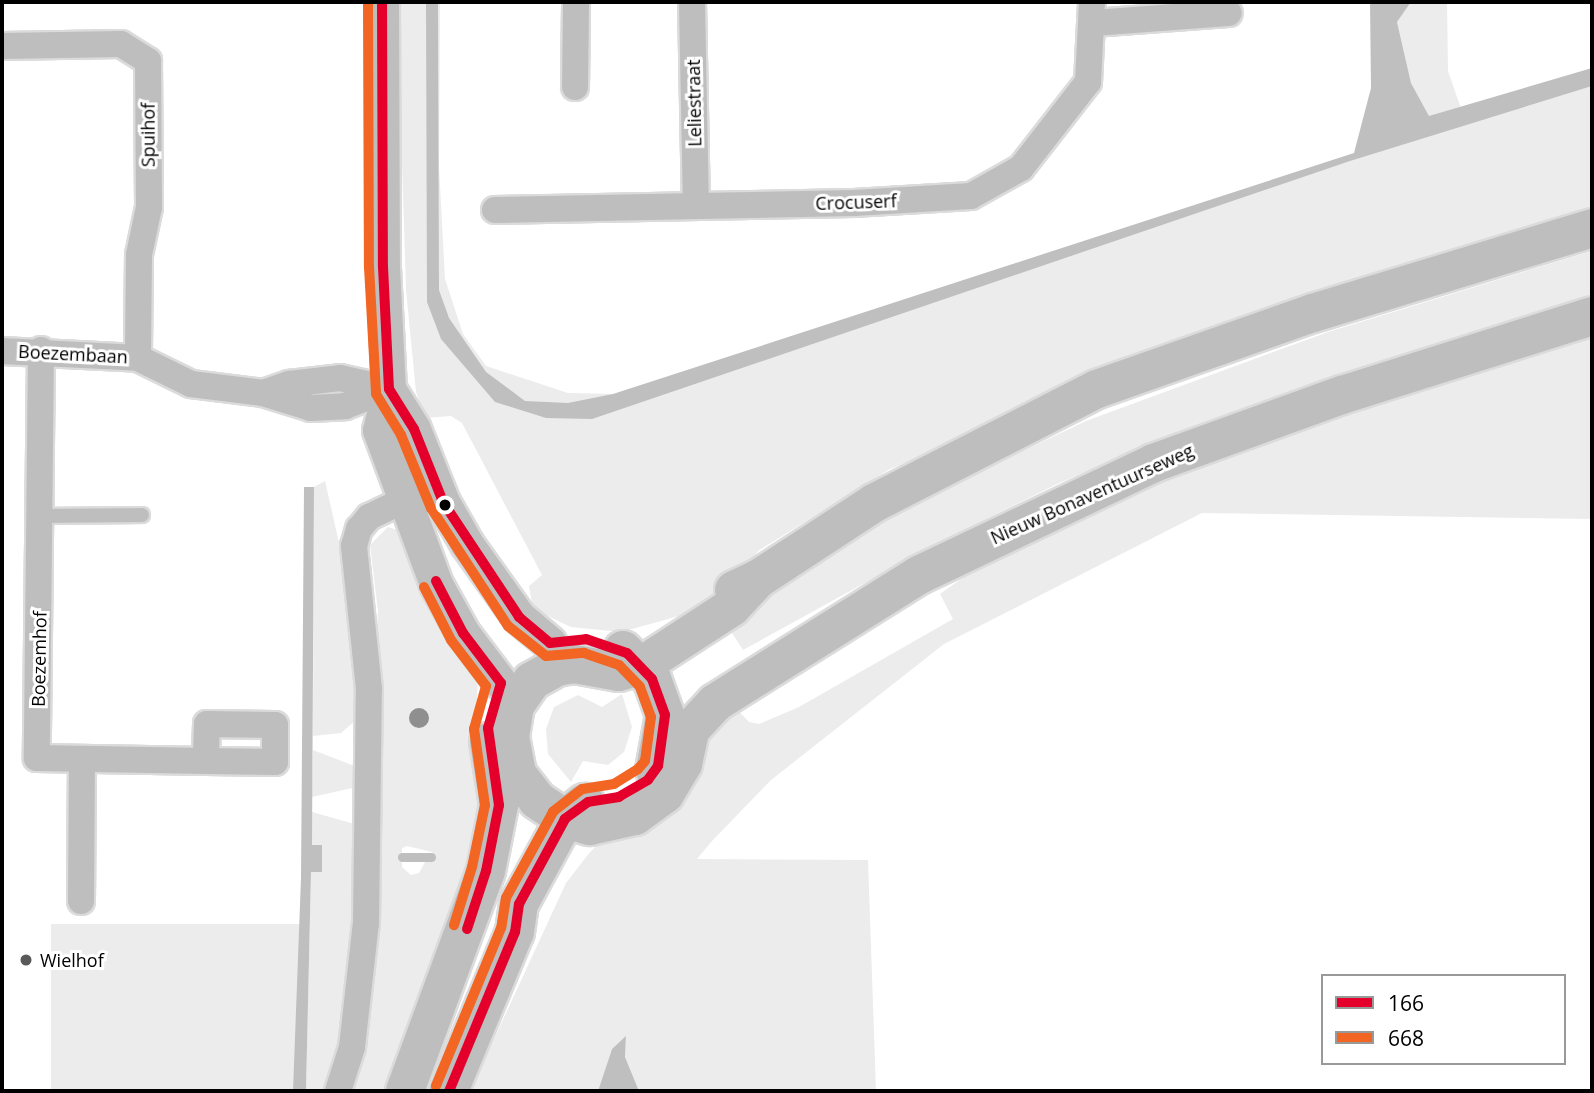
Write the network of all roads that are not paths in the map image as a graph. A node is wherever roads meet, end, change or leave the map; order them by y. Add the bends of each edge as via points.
1 (382, 2) edge
2 (576, 2) edge
3 (692, 2) edge
4 (1093, 12) edge
5 (1229, 13) dead end
6 (2, 46) edge
7 (575, 87) dead end
8 (696, 204) junction
9 (495, 210) dead end
10 (1592, 228) edge
11 (1592, 316) edge
12 (41, 350) junction
13 (2, 351) edge
14 (138, 358) junction
15 (389, 389) junction
16 (435, 485) junction
17 (402, 501) junction
18 (142, 515) dead end
19 (41, 516) junction
20 (550, 643) junction
21 (634, 659) junction
22 (513, 680) junction
23 (82, 759) junction
24 (206, 761) dead end
25 (511, 783) junction
26 (577, 823) junction
27 (81, 901) dead end
28 (338, 1091) edge
29 (405, 1091) edge
30 (449, 1091) edge

1 - 15 street
2 - 7 street
3 - 8 street, Leliestraat
4 - 5 street
4 - 8 street, Crocuserf via 1088,82 1021,168 971,196 854,203
6 - 14 street, Spuihof via 121,44 148,61 149,207 139,255
8 - 9 street, Crocuserf
10 - 21 main road via 1325,309 1097,389 874,503 758,579 724,594
11 - 26 main road, Nieuw Bonaventuurseweg via 1355,390 1193,448 1013,527 919,575 734,688 690,730 683,764 665,794 650,808 624,820
12 - 13 street, Boezembaan
12 - 14 street, Boezembaan
12 - 19 street, Boezemhof
14 - 15 street, Boezembaan via 191,384 263,393 289,384 340,377
15 - 16 street via 414,429
15 - 17 street via 379,430
16 - 17 street
16 - 20 street via 504,599
17 - 22 street via 436,584 477,620
17 - 28 street via 369,517 354,546 369,689 366,923 352,1047
18 - 19 lane
19 - 23 street, Boezemhof via 37,758
20 - 21 main road via 586,639
20 - 22 main road
21 - 22 main road via 619,672 590,665 557,667
21 - 26 main road via 655,686 665,716 658,766 633,792 588,802
22 - 25 main road via 510,737 517,774
23 - 24 street, Boezemhof
23 - 27 street
25 - 26 main road
25 - 29 main road via 505,851 486,871
26 - 30 main road via 519,904 515,932

